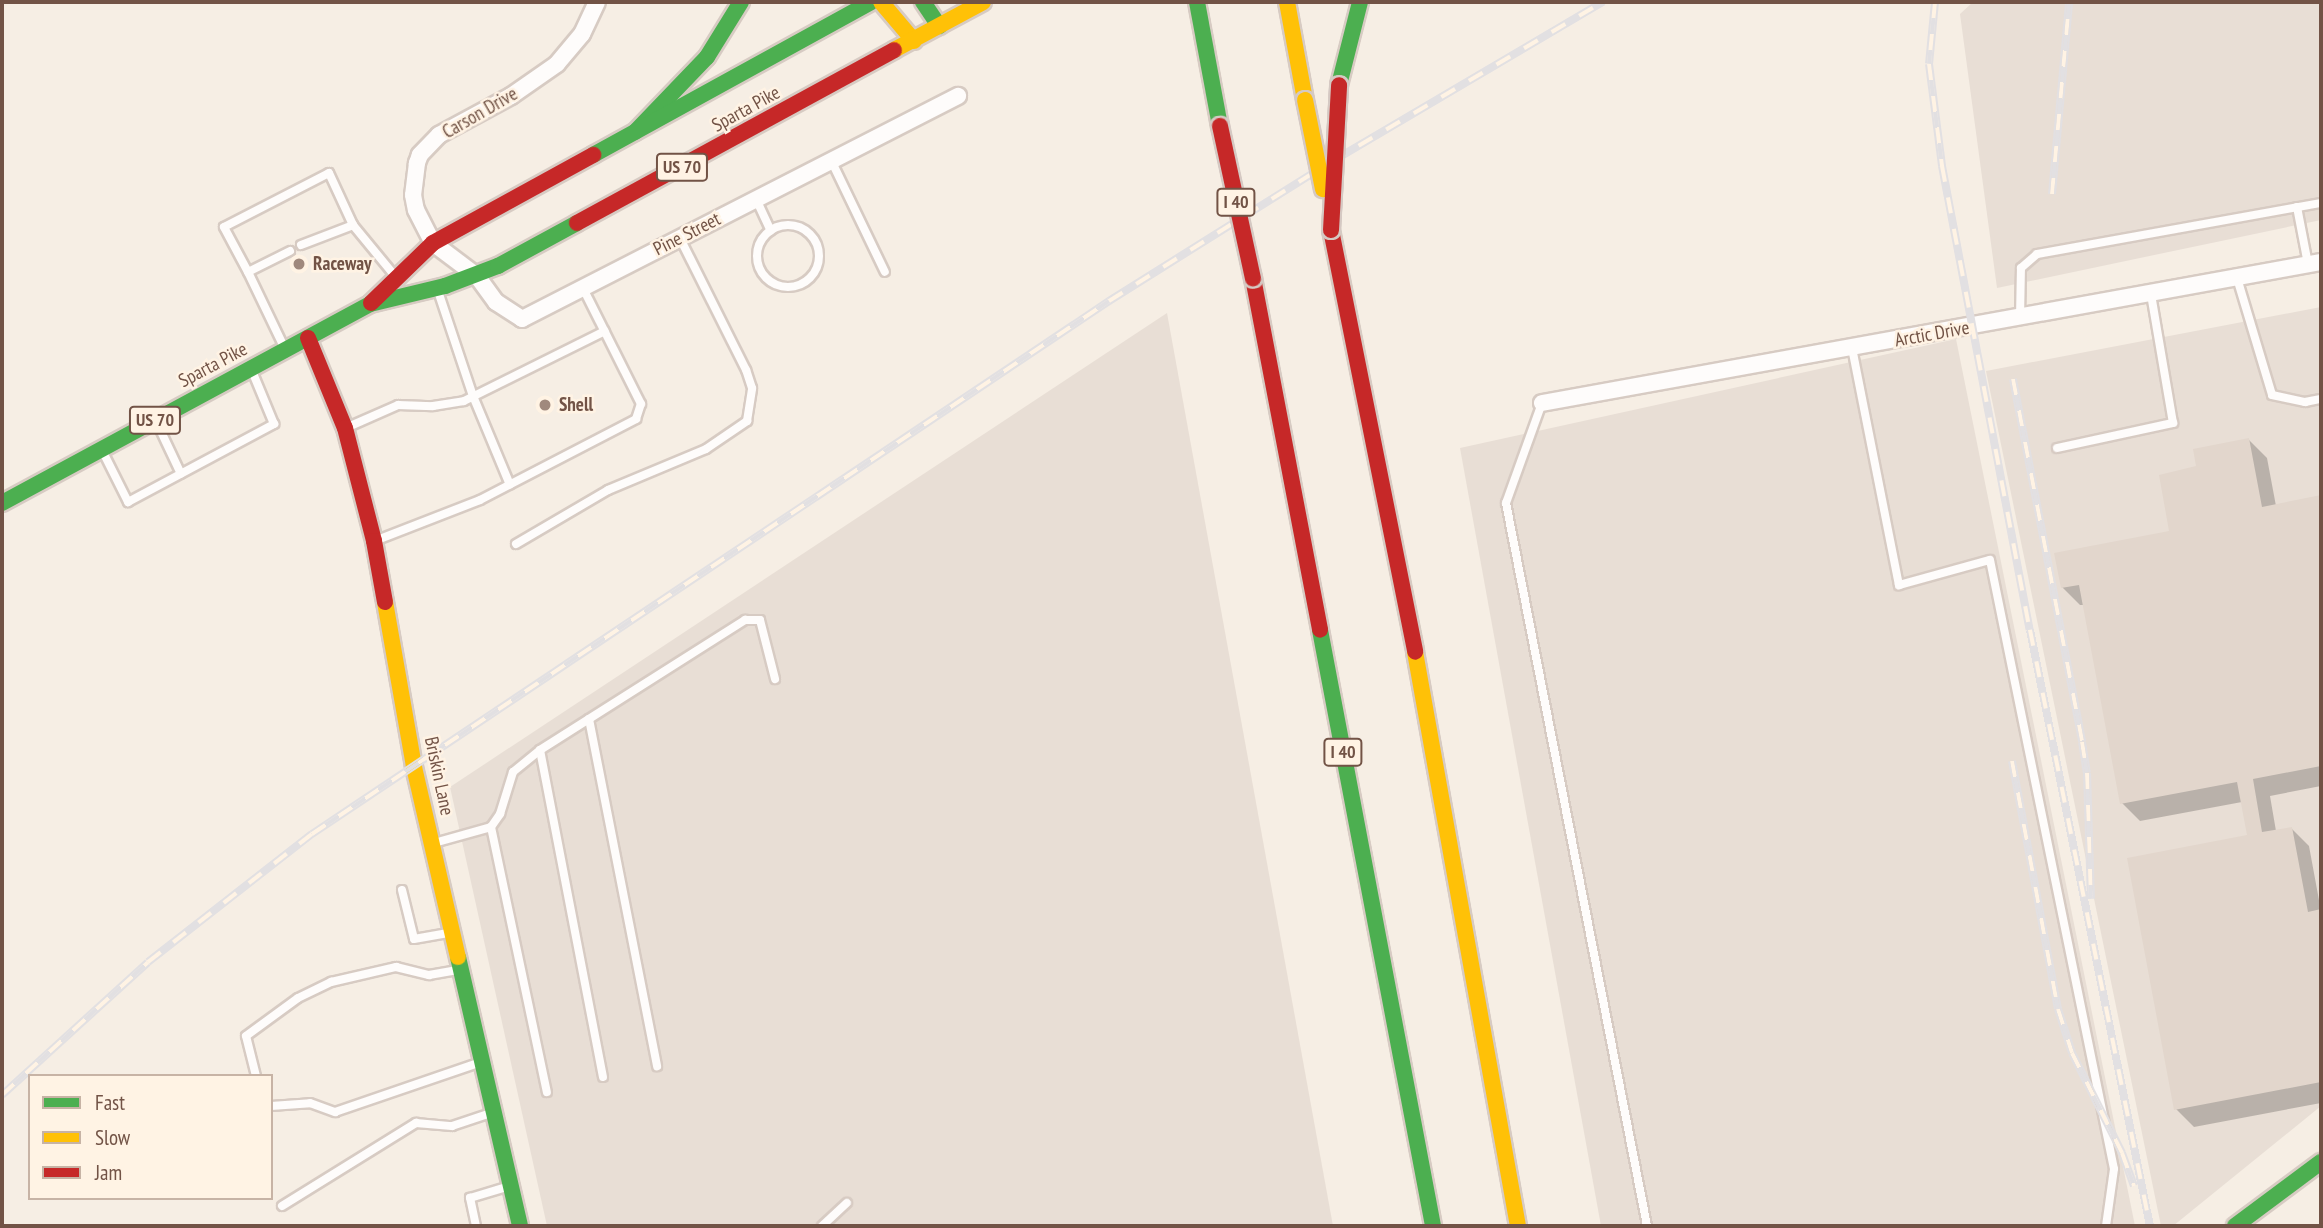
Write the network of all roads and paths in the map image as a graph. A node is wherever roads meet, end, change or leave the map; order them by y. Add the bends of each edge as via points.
1 (597, 2) edge
2 (741, 2) edge
3 (870, 2) edge
4 (881, 2) edge
5 (923, 2) edge
6 (983, 2) edge
7 (1198, 2) edge
8 (1287, 2) edge
9 (1360, 2) edge
10 (939, 26) junction
11 (914, 41) junction
12 (958, 96) dead end
13 (635, 132) junction
14 (831, 160) junction
15 (757, 199) junction
16 (2321, 202) edge
17 (2297, 207) junction
18 (353, 225) junction
19 (1331, 230) junction
20 (771, 231) junction
21 (680, 238) junction
22 (433, 243) junction
23 (300, 245) dead end
24 (290, 251) dead end
25 (2315, 263) edge
26 (248, 272) junction
27 (885, 272) dead end
28 (477, 276) junction
29 (396, 277) junction
30 (2237, 278) junction
31 (436, 288) junction
32 (583, 288) junction
33 (2151, 294) junction
34 (370, 304) junction
35 (2020, 318) junction
36 (605, 331) junction
37 (307, 338) junction
38 (1853, 348) junction
39 (285, 349) junction
40 (251, 368) junction
41 (473, 396) junction
42 (2321, 399) edge
43 (1542, 404) joint
44 (155, 420) junction
45 (345, 428) junction
46 (2057, 448) dead end
47 (101, 449) junction
48 (181, 474) junction
49 (510, 485) junction
50 (2, 503) edge
51 (374, 541) junction
52 (516, 544) dead end
53 (775, 679) dead end
54 (589, 719) junction
55 (540, 751) junction
56 (491, 827) junction
57 (432, 844) junction
58 (402, 890) dead end
59 (452, 932) junction
60 (461, 970) junction
61 (482, 1062) junction
62 (657, 1066) dead end
63 (256, 1074) edge
64 (603, 1077) dead end
65 (547, 1092) dead end
66 (273, 1106) edge
67 (494, 1112) junction
68 (2321, 1162) edge
69 (510, 1186) junction
70 (847, 1203) dead end
71 (282, 1206) dead end
72 (476, 1226) edge
73 (520, 1226) edge
74 (822, 1226) edge
75 (1433, 1226) edge
76 (1518, 1226) edge
77 (1647, 1226) edge
78 (2106, 1226) edge
79 (2235, 1226) edge

1 - 22 street, Carson Drive via 582,34 557,64 511,96 439,135 421,155 413,195
2 - 13 main road via 707,57
3 - 13 main road, Sparta Pike / US 70
4 - 11 main road
5 - 10 main road
6 - 10 main road, Sparta Pike / US 70
7 - 75 main road, I 40, bridge
8 - 19 main road, bridge
9 - 19 main road, bridge via 1339,85
10 - 11 main road, Sparta Pike / US 70
11 - 28 main road, Sparta Pike / US 70
12 - 14 street, Pine Street
13 - 22 main road, Sparta Pike / US 70
14 - 15 street, Pine Street
14 - 27 lane
15 - 20 lane
15 - 21 street, Pine Street
16 - 17 lane
17 - 25 lane
17 - 35 lane via 2037,254 2021,268
18 - 23 lane
18 - 26 lane via 329,173 223,227
18 - 29 lane
19 - 76 main road via 1432,740
20 - 20 lane via 759,247 764,275 779,286 808,281 819,258 816,242 796,225
21 - 32 street, Pine Street
21 - 52 lane via 749,379 752,395 747,421 706,449 608,490
22 - 28 street, Pine Street
22 - 29 main road, Sparta Pike / US 70
24 - 26 lane
25 - 30 street, Arctic Drive
26 - 39 lane
28 - 31 main road, Sparta Pike / US 70
28 - 32 street, Pine Street via 496,302 522,319
29 - 34 main road, Sparta Pike / US 70
30 - 33 street, Arctic Drive
30 - 42 lane via 2272,395 2305,402
31 - 34 main road, Sparta Pike / US 70
31 - 41 lane
32 - 36 lane
33 - 35 street, Arctic Drive
33 - 46 lane via 2173,423
34 - 37 main road, Sparta Pike / US 70
35 - 38 street, Arctic Drive
36 - 41 lane
36 - 49 lane via 641,404 640,411 624,426
37 - 39 main road, Sparta Pike / US 70
37 - 45 main road, Briskin Lane
38 - 43 street, Arctic Drive
38 - 78 lane via 1899,585 1990,560 2114,1169
39 - 40 main road, Sparta Pike / US 70
40 - 44 main road, Sparta Pike / US 70
40 - 48 lane via 274,424
41 - 45 lane via 433,406 398,405
41 - 49 lane
43 - 77 lane via 1506,503
44 - 47 main road, Sparta Pike / US 70
44 - 48 lane
45 - 51 main road, Briskin Lane
47 - 48 lane via 128,502
47 - 50 main road, Sparta Pike / US 70
49 - 51 lane via 423,525
51 - 57 main road, Briskin Lane
53 - 54 lane via 760,620 745,620
54 - 55 lane
54 - 62 lane
55 - 56 lane via 513,772 500,814
55 - 64 lane
56 - 57 lane
56 - 65 lane
57 - 59 main road, Briskin Lane
58 - 59 lane via 414,939
59 - 60 main road, Briskin Lane
60 - 61 main road, Briskin Lane
60 - 63 lane via 429,975 396,967 331,982 298,998 246,1036
61 - 66 lane via 335,1112 310,1103
61 - 67 main road, Briskin Lane
67 - 69 main road, Briskin Lane
67 - 71 lane via 452,1126 416,1123
68 - 79 main road
69 - 72 lane via 470,1198
69 - 73 main road, Briskin Lane
70 - 74 lane

